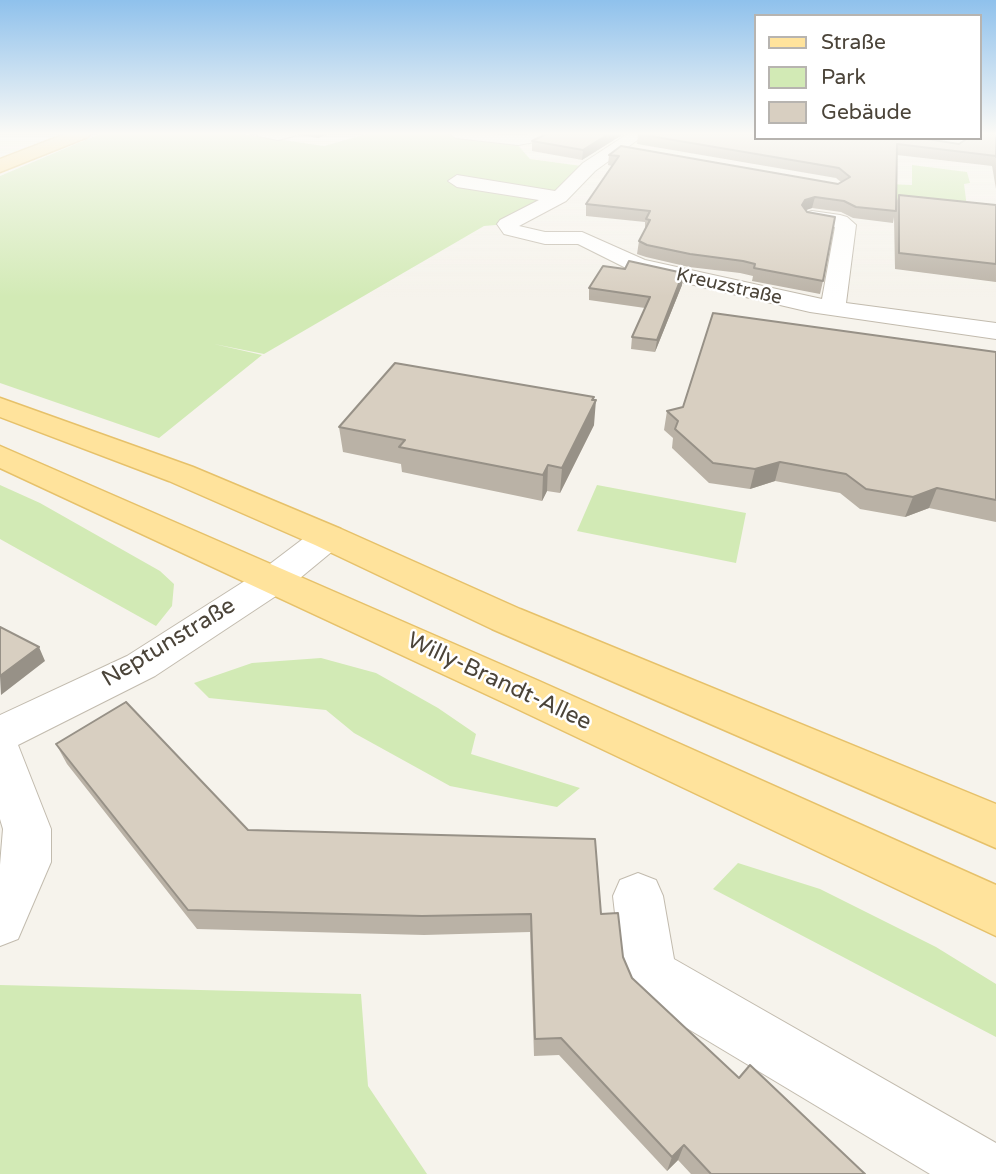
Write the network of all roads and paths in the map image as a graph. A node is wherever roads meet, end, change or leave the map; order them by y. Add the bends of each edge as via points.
1 (500, 188) edge
2 (568, 188) edge
3 (559, 197) junction
4 (812, 217) edge
5 (833, 308) junction
6 (996, 331) edge
7 (0, 407) edge
8 (0, 456) edge
9 (328, 537) junction
10 (275, 579) junction
11 (0, 734) edge
12 (0, 752) edge
13 (996, 825) edge
14 (638, 895) dead end
15 (996, 911) edge
16 (0, 922) edge
17 (989, 1174) edge

1 - 3 street
2 - 3 street, Kreuzstraße
3 - 5 street, Kreuzstraße via 507,224 511,230 534,237 567,230 649,268
4 - 5 street via 846,225
5 - 6 street, Kreuzstraße
7 - 9 main road via 181,474
8 - 10 main road, Willy-Brandt-Allee
9 - 10 street, Neptunstraße
9 - 13 main road via 519,624
10 - 11 street, Neptunstraße via 141,666
10 - 15 main road, Willy-Brandt-Allee
12 - 16 street via 27,829 26,862
14 - 17 street via 649,975

